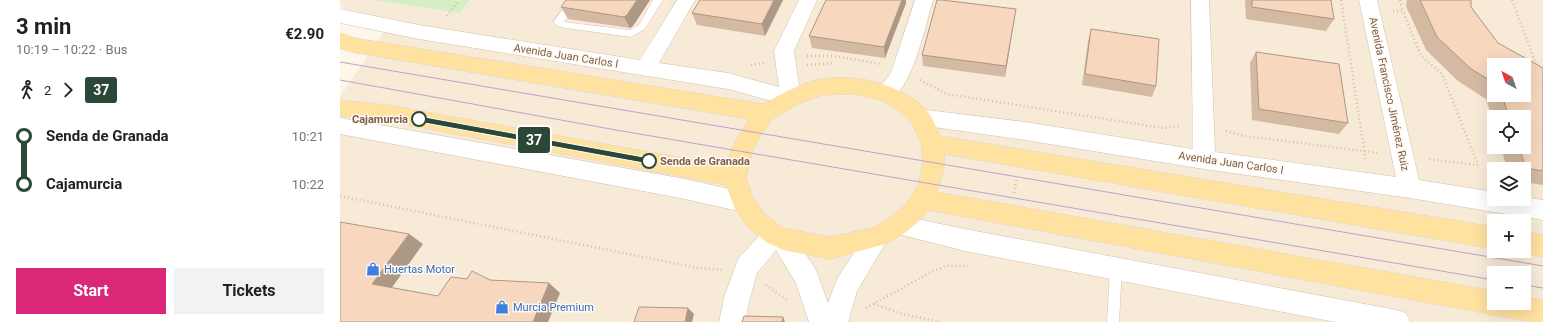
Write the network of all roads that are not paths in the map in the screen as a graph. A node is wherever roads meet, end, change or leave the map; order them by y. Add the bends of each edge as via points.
1 (575, 0) edge
2 (658, 0) edge
3 (686, 0) edge
4 (808, 0) edge
5 (924, 0) edge
6 (1200, 0) edge
7 (1370, 5) edge
8 (340, 16) edge
9 (340, 40) edge
10 (645, 69) junction
11 (885, 92) junction
12 (791, 98) junction
13 (340, 108) edge
14 (387, 113) junction
15 (765, 113) junction
16 (919, 117) junction
17 (340, 124) edge
18 (932, 143) junction
19 (1204, 160) junction
20 (735, 177) junction
21 (1410, 188) junction
22 (923, 199) junction
23 (743, 202) junction
24 (1543, 210) edge
25 (898, 226) junction
26 (779, 237) junction
27 (877, 237) junction
28 (1487, 237) edge
29 (1531, 244) edge
30 (1543, 246) edge
31 (1116, 268) junction
32 (1543, 312) edge
33 (732, 322) edge
34 (822, 322) edge
35 (836, 322) edge
36 (1113, 322) edge
37 (1397, 322) edge

1 - 2 lane via 558,22 562,26 631,34 642,28
3 - 10 street
4 - 12 street via 784,51
5 - 11 street via 900,76
6 - 19 street
7 - 21 street, Avenida Francisco Jiménez Ruiz
8 - 10 street, Avenida Juan Carlos I via 419,32
9 - 15 main road via 351,45
10 - 12 street, Avenida Juan Carlos I via 728,81
11 - 12 main road via 854,86 822,88
11 - 16 main road via 904,103
12 - 15 main road
13 - 14 main road
14 - 17 main road
14 - 20 main road
15 - 20 main road via 742,150
16 - 18 main road
16 - 19 street, Avenida Juan Carlos I
17 - 23 street
18 - 22 main road via 934,163
18 - 28 main road
19 - 21 street, Avenida Juan Carlos I
20 - 23 main road
21 - 24 street, Avenida Juan Carlos I
22 - 25 main road
22 - 32 main road
23 - 26 main road via 756,220
25 - 27 main road
25 - 31 street
26 - 27 main road via 830,248
26 - 33 street via 747,267
26 - 34 street via 807,278
27 - 35 street via 846,287
29 - 30 main road
31 - 36 lane
31 - 37 street

